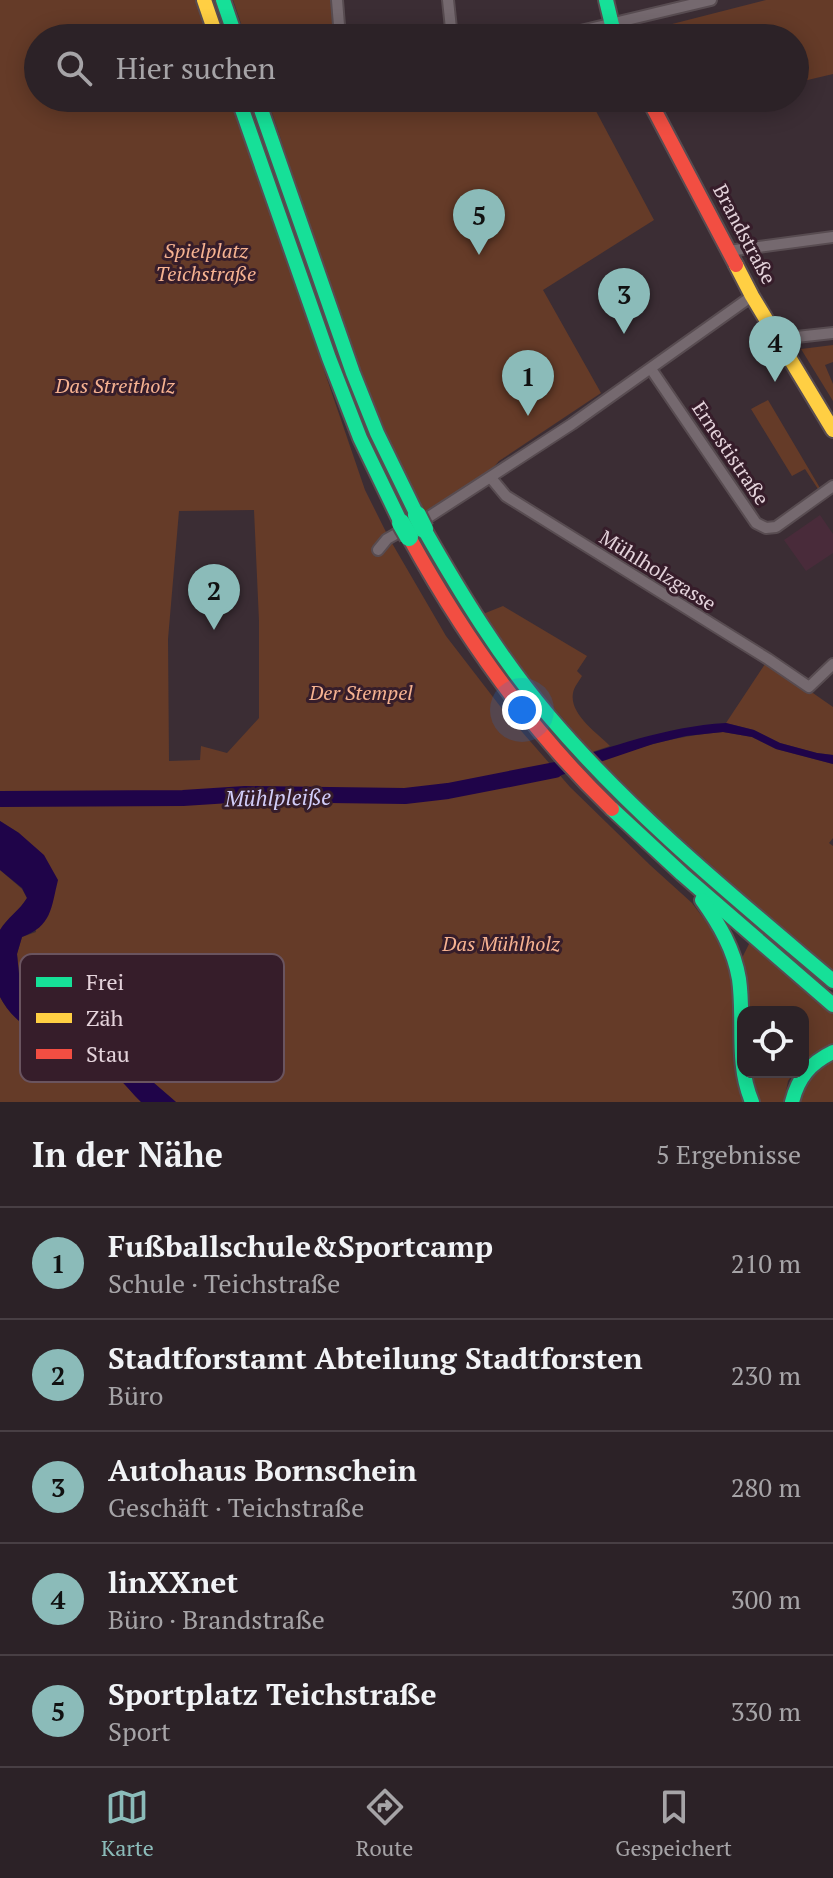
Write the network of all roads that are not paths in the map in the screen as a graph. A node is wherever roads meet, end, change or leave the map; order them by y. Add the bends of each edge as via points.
1 (204, 0) edge
2 (223, 0) edge
3 (337, 0) edge
4 (448, 0) edge
5 (606, 0) edge
6 (711, 0) edge
7 (212, 24) edge
8 (231, 24) edge
9 (339, 24) edge
10 (451, 24) edge
11 (613, 24) edge
12 (637, 24) edge
13 (243, 112) edge
14 (262, 112) edge
15 (656, 112) edge
16 (833, 237) edge
17 (738, 250) junction
18 (752, 296) junction
19 (833, 333) edge
20 (778, 339) junction
21 (651, 369) junction
22 (833, 430) edge
23 (491, 478) junction
24 (833, 486) edge
25 (412, 526) junction
26 (378, 550) dead end
27 (833, 664) edge
28 (683, 875) junction
29 (833, 981) edge
30 (833, 1005) edge
31 (833, 1052) edge
32 (752, 1102) edge
33 (792, 1102) edge

1 - 7 main road
2 - 8 main road
3 - 9 street
4 - 10 street
5 - 11 main road
6 - 12 street
13 - 25 main road via 360,438
14 - 25 main road
15 - 17 main road, Brandstraße
16 - 17 street
17 - 18 main road, Brandstraße
18 - 20 main road, Brandstraße
18 - 21 street
19 - 20 street
20 - 22 main road, Brandstraße
21 - 23 street
21 - 24 street, Ernestistraße via 756,523 776,527
23 - 25 street
23 - 27 street, Mühlholzgasse via 506,496 809,687
25 - 26 street
25 - 28 main road via 442,598 487,666 559,755
25 - 29 main road via 578,749 703,869
28 - 30 main road
28 - 32 main road via 731,949 741,993 742,1075
31 - 33 main road via 799,1078

